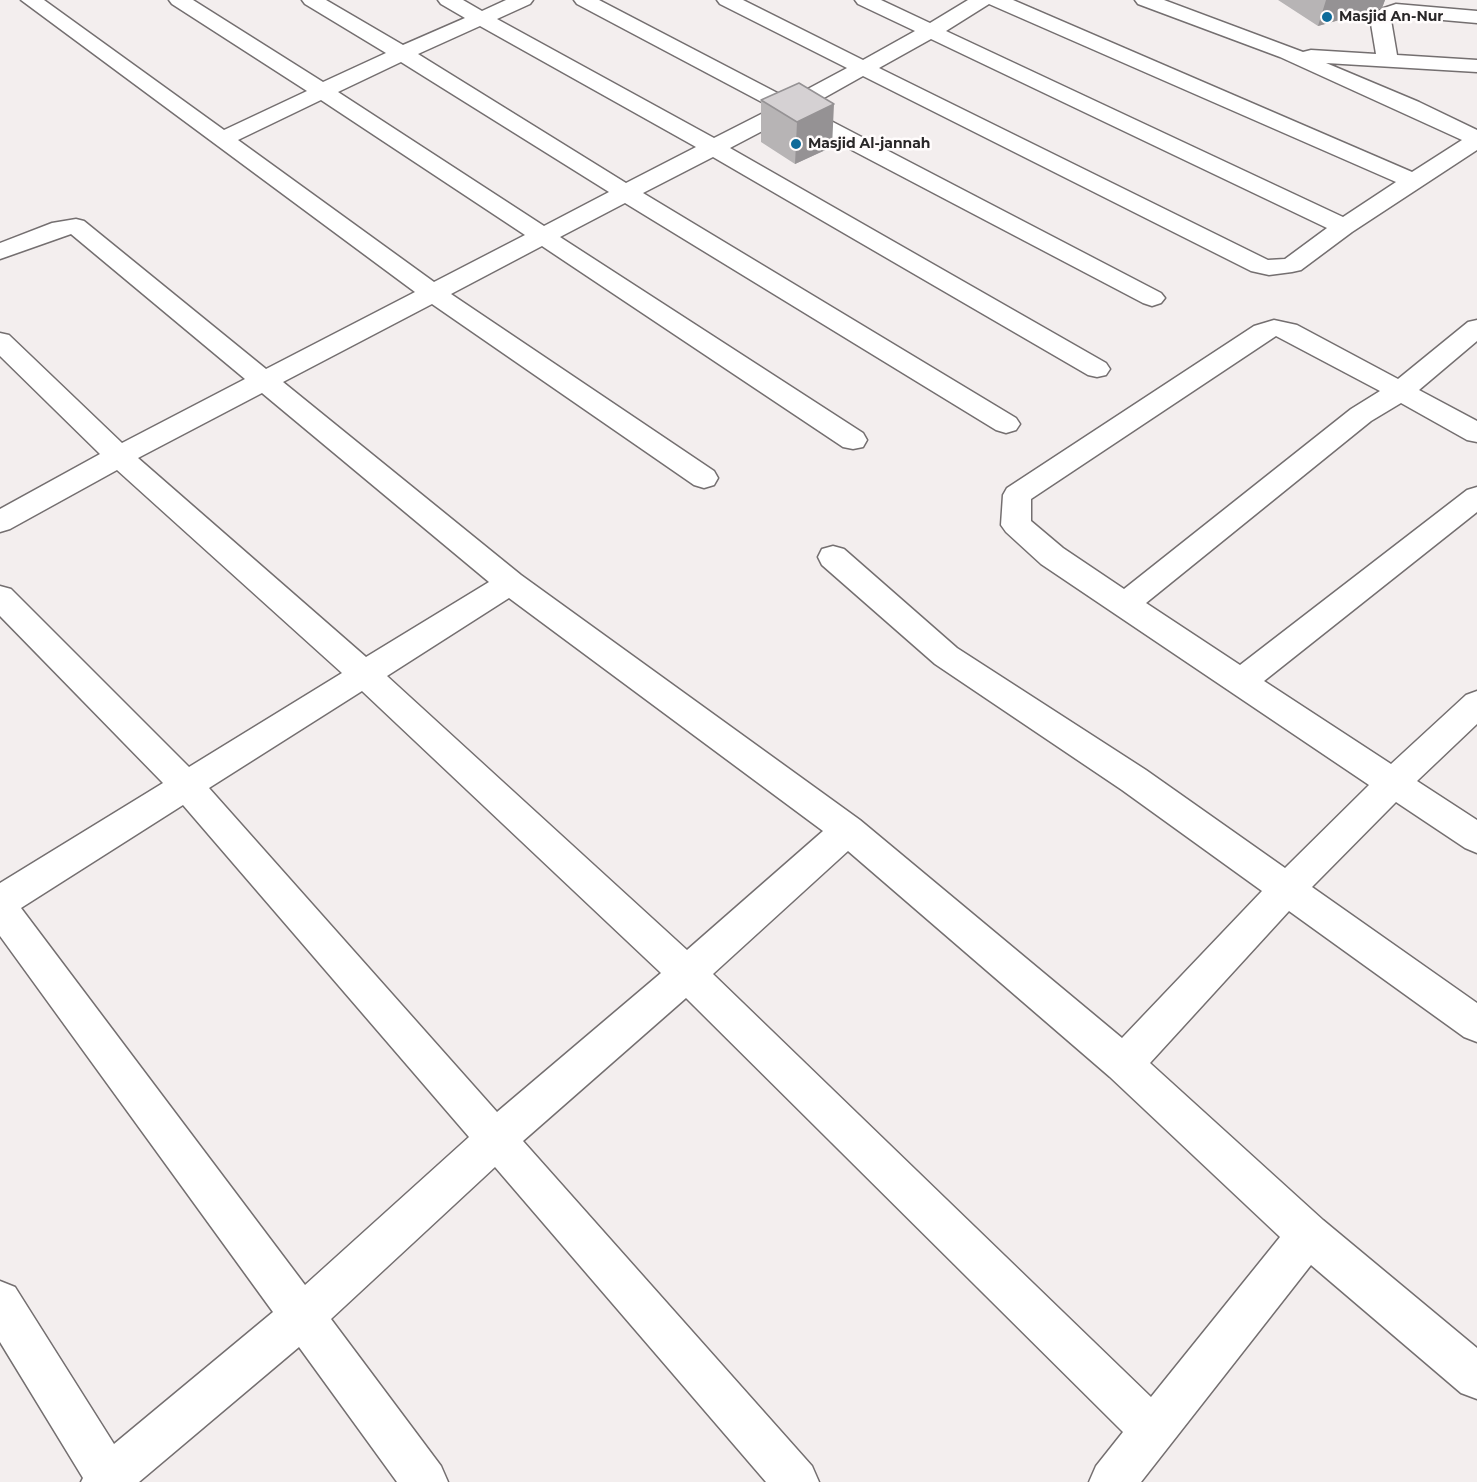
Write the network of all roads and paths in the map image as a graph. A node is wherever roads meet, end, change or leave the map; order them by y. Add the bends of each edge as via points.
1 (179, 0) edge
2 (312, 0) edge
3 (447, 0) edge
4 (524, 0) edge
5 (584, 0) edge
6 (727, 0) edge
7 (865, 0) edge
8 (982, 0) edge
9 (996, 0) edge
10 (1145, 0) edge
11 (48, 5) edge
12 (1477, 17) edge
13 (482, 18) junction
14 (931, 31) junction
15 (402, 53) junction
16 (1287, 53) junction
17 (1388, 62) junction
18 (1477, 66) edge
19 (863, 67) junction
20 (322, 91) junction
21 (791, 107) junction
22 (223, 139) junction
23 (1477, 140) edge
24 (713, 147) junction
25 (1414, 182) junction
26 (626, 193) junction
27 (1344, 227) junction
28 (541, 236) junction
29 (0, 252) edge
30 (433, 293) junction
31 (1152, 298) dead end
32 (1477, 328) edge
33 (0, 340) edge
34 (1097, 369) dead end
35 (265, 381) junction
36 (1400, 391) junction
37 (1006, 424) dead end
38 (1477, 433) edge
39 (853, 440) dead end
40 (119, 456) junction
41 (704, 478) dead end
42 (1477, 497) edge
43 (0, 522) edge
44 (833, 557) dead end
45 (510, 583) junction
46 (0, 597) edge
47 (1125, 604) junction
48 (364, 674) junction
49 (1241, 682) junction
50 (1477, 704) edge
51 (1393, 783) junction
52 (186, 785) junction
53 (848, 830) junction
54 (1477, 838) edge
55 (1286, 890) junction
56 (0, 902) edge
57 (0, 908) edge
58 (687, 974) junction
59 (1477, 1025) edge
60 (1124, 1064) junction
61 (497, 1138) junction
62 (1308, 1235) junction
63 (0, 1302) edge
64 (302, 1316) junction
65 (1477, 1377) edge
66 (1154, 1431) junction
67 (108, 1481) edge
68 (425, 1482) edge
69 (796, 1482) edge
70 (1112, 1482) edge

1 - 20 street
2 - 15 street
3 - 13 street
4 - 13 street
5 - 21 street
6 - 19 street
7 - 14 street
8 - 14 street
9 - 25 street
10 - 16 street
11 - 22 street
12 - 17 street via 1396,10 1388,13 1380,18
13 - 15 street
13 - 24 street
14 - 19 street
14 - 27 street
15 - 20 street
15 - 26 street
16 - 17 street
16 - 23 street
17 - 18 street
19 - 21 street
19 - 27 street via 1260,266 1292,265
20 - 22 street
20 - 28 street
21 - 24 street
21 - 31 street
22 - 30 street
23 - 25 street
24 - 26 street
24 - 34 street
25 - 27 street
26 - 28 street
26 - 37 street
28 - 30 street
28 - 39 street
29 - 35 street via 60,228 76,226
30 - 35 street
30 - 41 street
32 - 36 street
33 - 40 street
35 - 40 street
35 - 45 street
36 - 38 street
36 - 47 street via 1361,414
36 - 47 street via 1288,331 1274,328 1017,495 1016,525 1052,556
40 - 43 street
40 - 48 street
42 - 49 street
44 - 55 street via 946,656 1134,780
45 - 48 street
45 - 53 street
46 - 52 street
47 - 49 street
48 - 52 street
48 - 58 street
49 - 51 street
50 - 51 street
51 - 54 street
51 - 55 street
52 - 56 street
52 - 61 street
53 - 58 street
53 - 60 street
55 - 59 street
55 - 60 street
57 - 64 street
58 - 61 street
58 - 66 street
60 - 62 street
61 - 64 street
61 - 69 street
62 - 65 street
62 - 66 street
63 - 67 street
64 - 67 street
64 - 68 street
66 - 70 street

